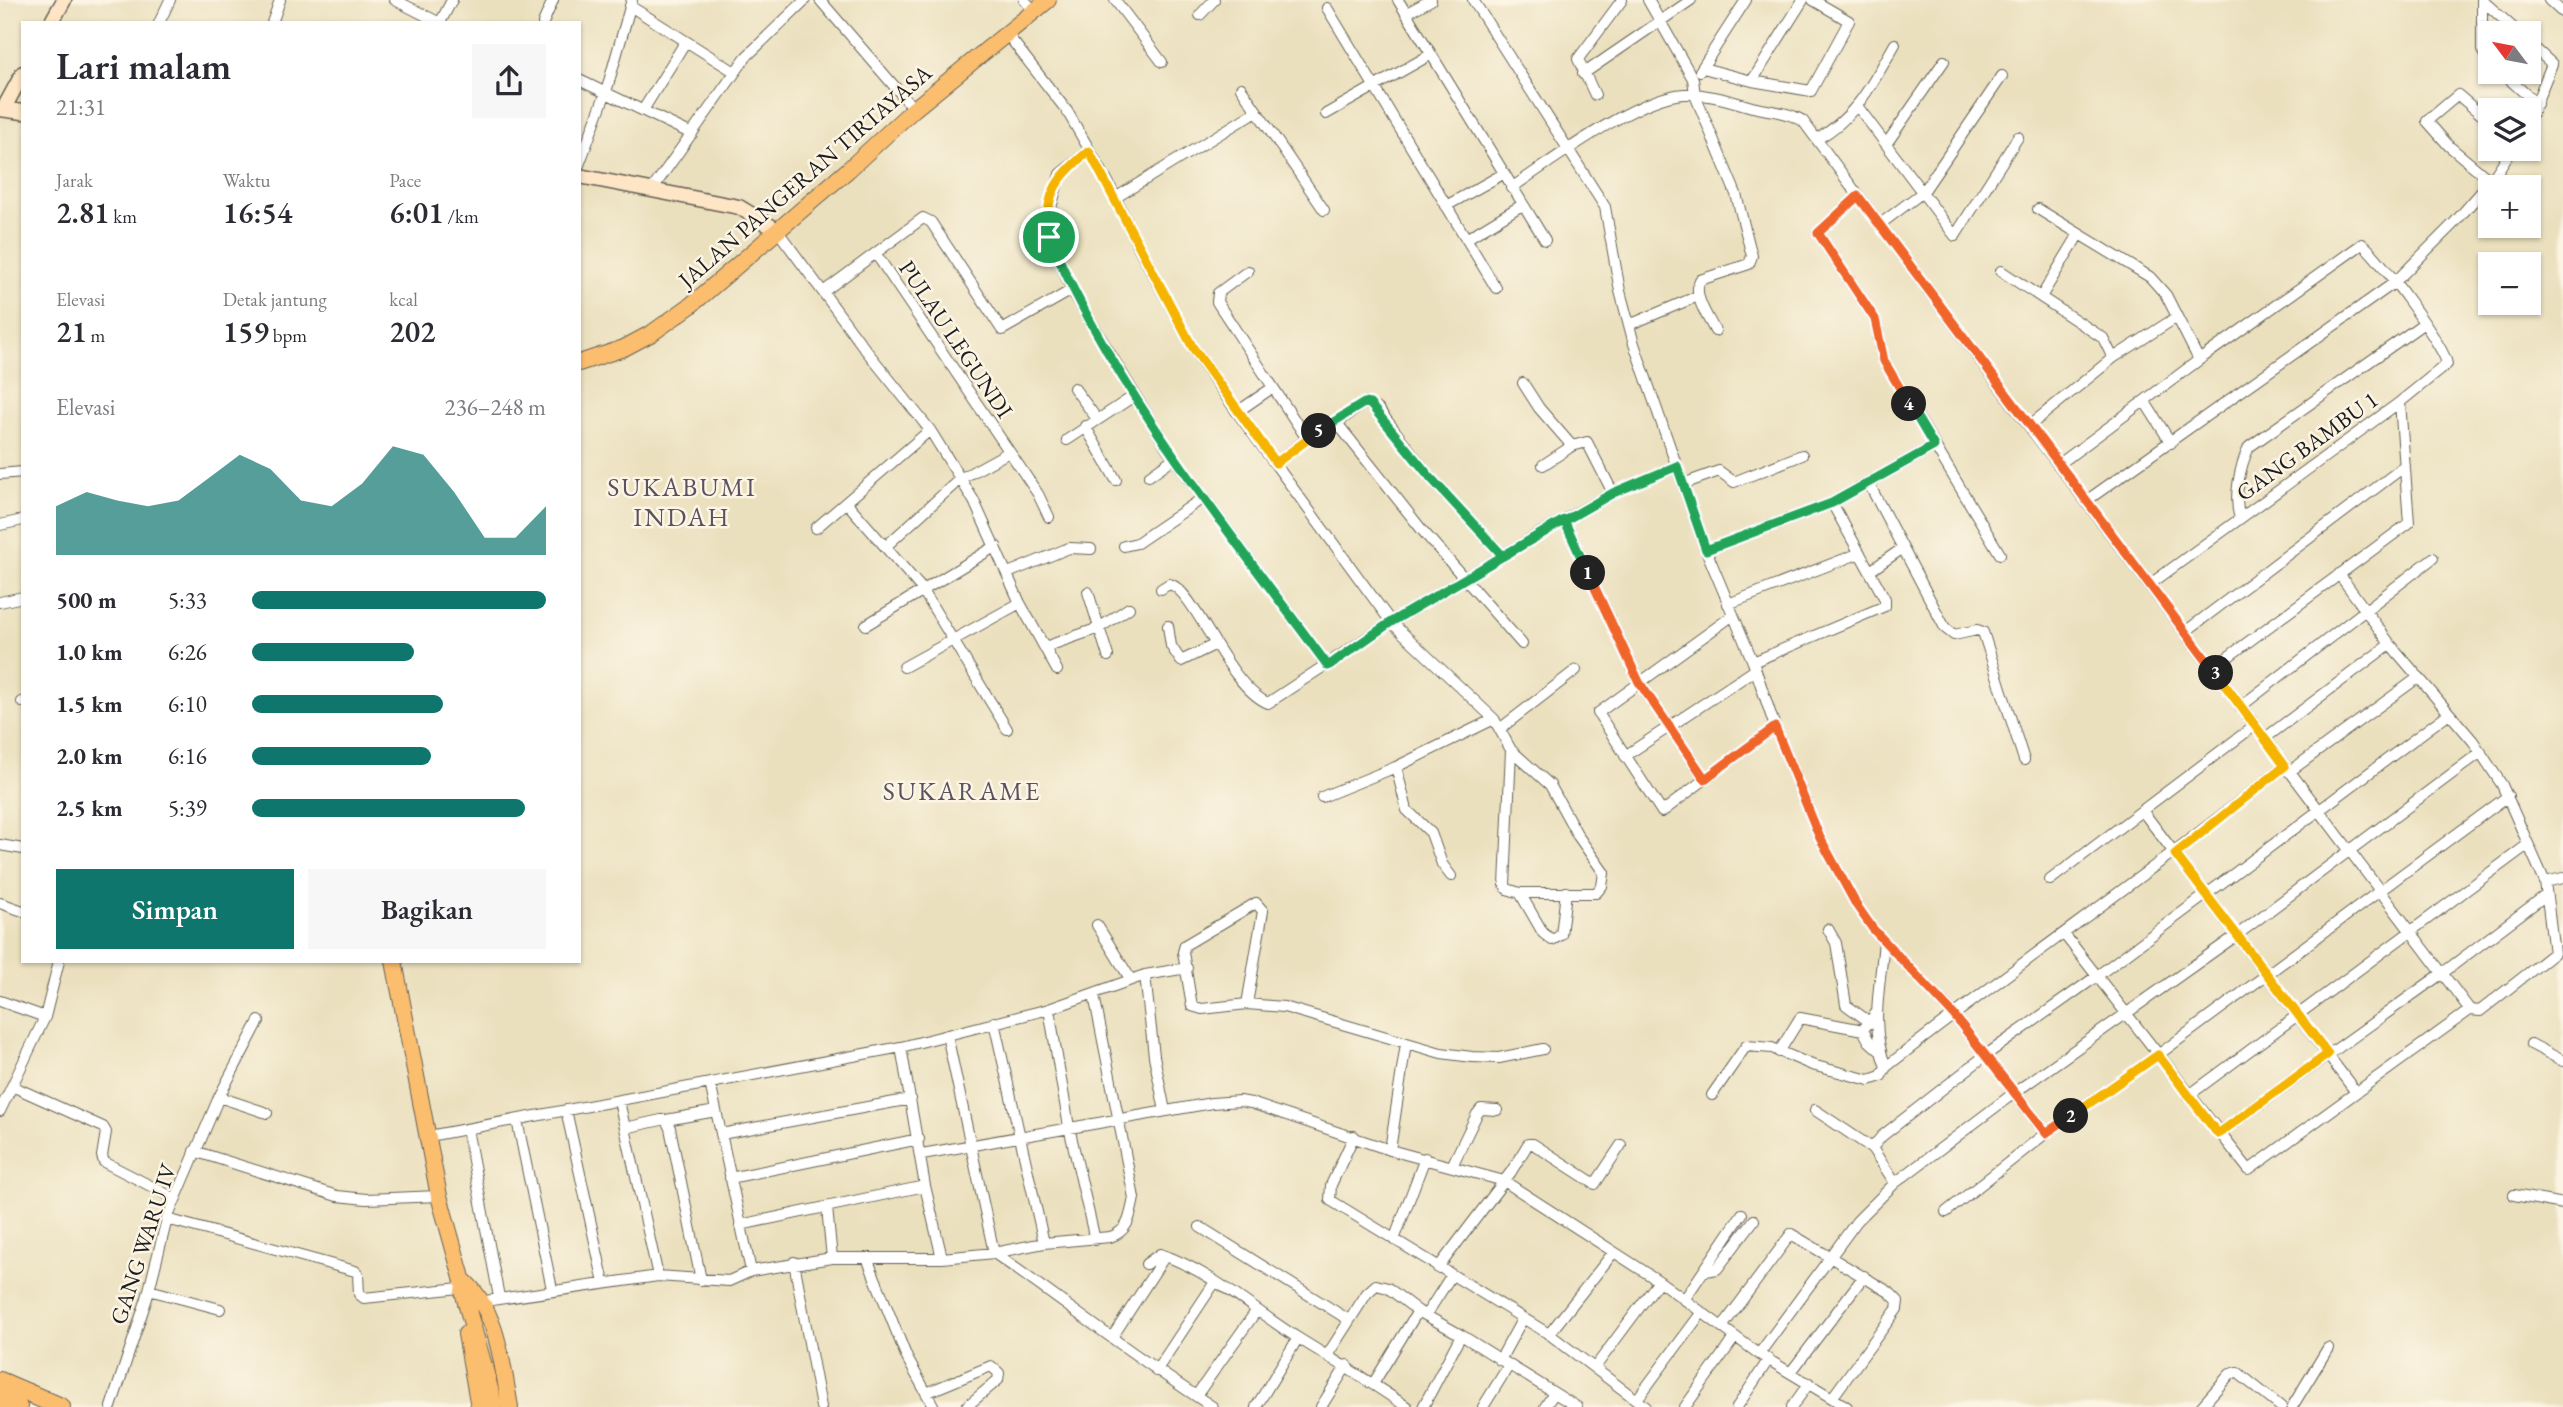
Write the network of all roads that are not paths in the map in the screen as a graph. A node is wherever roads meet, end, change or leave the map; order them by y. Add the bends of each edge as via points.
1 (64, 0) edge
2 (170, 0) edge
3 (280, 0) edge
4 (395, 0) edge
5 (452, 0) edge
6 (553, 0) edge
7 (805, 0) edge
8 (820, 0) edge
9 (1048, 0) edge
10 (1115, 0) edge
11 (1214, 0) edge
12 (1398, 0) edge
13 (1432, 0) edge
14 (1473, 0) edge
15 (1622, 0) edge
16 (1648, 0) edge
17 (1691, 0) edge
18 (1746, 0) edge
19 (1803, 0) edge
20 (1813, 0) edge
21 (2549, 0) edge
22 (631, 3) edge
23 (1029, 6) edge
24 (1327, 8) dead end
25 (2562, 12) edge
26 (1407, 13) junction
27 (1200, 15) dead end
28 (52, 21) edge
29 (160, 21) edge
30 (273, 21) edge
31 (436, 21) edge
32 (441, 21) edge
33 (544, 21) edge
34 (2482, 21) edge
35 (2506, 21) edge
36 (1661, 22) junction
37 (1007, 34) junction
38 (686, 41) junction
39 (1895, 44) dead end
40 (2541, 54) edge
41 (1430, 55) junction
42 (1944, 61) dead end
43 (1162, 62) dead end
44 (1703, 68) junction
45 (735, 72) junction
46 (1583, 74) junction
47 (21, 76) edge
48 (2002, 76) dead end
49 (1693, 79) junction
50 (581, 81) edge
51 (1752, 81) junction
52 (2514, 84) edge
53 (1374, 87) junction
54 (1241, 88) dead end
55 (606, 92) junction
56 (1595, 95) dead end
57 (1695, 95) junction
58 (2530, 98) edge
59 (2539, 98) edge
60 (1858, 107) junction
61 (2, 109) edge
62 (914, 109) junction
63 (643, 110) junction
64 (1257, 111) junction
65 (21, 112) edge
66 (2478, 112) edge
67 (1326, 114) dead end
68 (692, 134) junction
69 (2018, 137) dead end
70 (1817, 139) junction
71 (1887, 143) junction
72 (1569, 149) junction
73 (1089, 151) junction
74 (581, 160) edge
75 (1503, 174) junction
76 (2484, 175) edge
77 (581, 176) edge
78 (653, 188) junction
79 (1511, 188) junction
80 (1923, 192) junction
81 (2478, 195) edge
82 (1858, 196) junction
83 (1115, 198) junction
84 (1522, 205) junction
85 (1446, 206) junction
86 (2038, 209) dead end
87 (1324, 210) dead end
88 (1879, 225) junction
89 (777, 230) junction
90 (2079, 234) junction
91 (1466, 239) junction
92 (1545, 240) dead end
93 (876, 254) junction
94 (1248, 271) dead end
95 (2001, 271) dead end
96 (2394, 283) junction
97 (1496, 288) dead end
98 (1072, 290) junction
99 (823, 292) junction
100 (1698, 296) junction
101 (2041, 297) junction
102 (2177, 317) junction
103 (2424, 323) junction
104 (1629, 325) junction
105 (1715, 331) dead end
106 (2113, 358) junction
107 (2199, 360) junction
108 (581, 362) edge
109 (1523, 383) dead end
110 (1074, 388) dead end
111 (1272, 388) junction
112 (1134, 396) junction
113 (2145, 401) junction
114 (2400, 402) junction
115 (1237, 412) junction
116 (1097, 419) junction
117 (1337, 422) junction
118 (1085, 426) junction
119 (2029, 426) junction
120 (930, 430) junction
121 (1307, 439) junction
122 (1067, 440) dead end
123 (2171, 443) junction
124 (1572, 446) junction
125 (1934, 446) junction
126 (1009, 452) junction
127 (1802, 455) dead end
128 (1174, 458) junction
129 (1276, 463) junction
130 (1543, 465) dead end
131 (2058, 465) junction
132 (1677, 466) junction
133 (2405, 466) junction
134 (21, 471) edge
135 (0, 474) edge
136 (1149, 476) dead end
137 (960, 480) junction
138 (1115, 480) dead end
139 (1683, 484) junction
140 (1869, 484) junction
141 (1613, 493) junction
142 (1203, 498) junction
143 (2086, 501) junction
144 (847, 503) junction
145 (1832, 503) junction
146 (1049, 517) dead end
147 (2240, 518) junction
148 (21, 520) edge
149 (1564, 520) junction
150 (0, 525) edge
151 (816, 528) dead end
152 (996, 546) junction
153 (1124, 546) dead end
154 (886, 547) junction
155 (1903, 548) junction
156 (1091, 549) dead end
157 (1706, 550) junction
158 (1860, 553) junction
159 (2000, 554) dead end
160 (1503, 556) junction
161 (2433, 558) dead end
162 (1870, 571) junction
163 (1008, 573) junction
164 (2339, 574) junction
165 (1465, 579) junction
166 (2149, 585) junction
167 (922, 589) junction
168 (1161, 589) dead end
169 (1088, 592) dead end
170 (21, 597) edge
171 (0, 602) edge
172 (1020, 603) junction
173 (1728, 604) junction
174 (1129, 608) dead end
175 (2365, 611) junction
176 (1732, 616) junction
177 (1391, 622) junction
178 (866, 625) dead end
179 (1168, 626) dead end
180 (1099, 628) junction
181 (2185, 632) junction
182 (954, 638) junction
183 (1522, 644) dead end
184 (2390, 644) junction
185 (1214, 645) junction
186 (1045, 647) junction
187 (1108, 656) dead end
188 (1328, 666) junction
189 (1754, 666) junction
190 (904, 667) dead end
191 (2213, 668) junction
192 (1057, 670) dead end
193 (1576, 670) dead end
194 (2419, 677) junction
195 (1639, 682) junction
196 (2239, 707) junction
197 (2448, 714) junction
198 (1494, 719) junction
199 (2254, 726) junction
200 (1669, 727) junction
201 (1775, 727) junction
202 (1501, 728) junction
203 (1007, 729) dead end
204 (2264, 739) junction
205 (1511, 750) junction
206 (2481, 752) junction
207 (1625, 757) junction
208 (2024, 760) dead end
209 (1396, 767) junction
210 (2287, 769) junction
211 (1705, 779) junction
212 (2508, 796) junction
213 (1322, 797) dead end
214 (2319, 810) junction
215 (2144, 813) junction
216 (0, 845) edge
217 (2526, 846) junction
218 (21, 849) edge
219 (2352, 850) junction
220 (2175, 854) junction
221 (1451, 876) dead end
222 (2563, 878) edge
223 (2050, 880) dead end
224 (2545, 882) junction
225 (2383, 890) junction
226 (1520, 892) junction
227 (1566, 892) junction
228 (2207, 895) junction
229 (2546, 895) junction
230 (0, 903) edge
231 (21, 910) edge
232 (1097, 925) dead end
233 (1828, 929) dead end
234 (2413, 932) junction
235 (2064, 934) junction
236 (2237, 935) junction
237 (1884, 940) junction
238 (58, 963) edge
239 (394, 963) edge
240 (1186, 968) junction
241 (2444, 972) junction
242 (1145, 975) junction
243 (2267, 975) junction
244 (2097, 976) junction
245 (1131, 980) junction
246 (1094, 995) junction
247 (0, 1001) edge
248 (1247, 1004) junction
249 (1846, 1004) junction
250 (1049, 1009) junction
251 (2470, 1010) junction
252 (1876, 1012) junction
253 (1953, 1014) junction
254 (2126, 1014) junction
255 (2297, 1014) junction
256 (45, 1017) junction
257 (258, 1021) dead end
258 (995, 1022) junction
259 (1843, 1025) junction
260 (1867, 1027) junction
261 (947, 1035) junction
262 (1406, 1044) junction
263 (2532, 1044) dead end
264 (901, 1046) junction
265 (1543, 1049) dead end
266 (1879, 1050) junction
267 (1779, 1052) junction
268 (2328, 1054) junction
269 (1986, 1055) junction
270 (2158, 1055) junction
271 (2563, 1061) edge
272 (1886, 1068) junction
273 (710, 1083) junction
274 (12, 1086) junction
275 (2355, 1091) junction
276 (2014, 1093) junction
277 (1712, 1095) dead end
278 (2188, 1096) junction
279 (219, 1097) junction
280 (911, 1099) junction
281 (619, 1101) junction
282 (566, 1110) junction
283 (1497, 1110) dead end
284 (1815, 1110) dead end
285 (0, 1111) edge
286 (716, 1111) junction
287 (1165, 1111) junction
288 (267, 1113) dead end
289 (517, 1119) junction
290 (1117, 1119) junction
291 (666, 1120) junction
292 (1069, 1127) junction
293 (625, 1128) junction
294 (467, 1129) junction
295 (2046, 1133) junction
296 (721, 1134) junction
297 (2218, 1134) junction
298 (1020, 1135) junction
299 (429, 1136) junction
300 (1354, 1136) junction
301 (919, 1139) junction
302 (970, 1145) junction
303 (1621, 1146) dead end
304 (1872, 1148) junction
305 (1390, 1150) junction
306 (194, 1151) junction
307 (922, 1154) junction
308 (1425, 1158) junction
309 (1452, 1166) junction
310 (730, 1178) junction
311 (1504, 1181) junction
312 (1895, 1183) junction
313 (925, 1186) junction
314 (2514, 1195) dead end
315 (439, 1196) junction
316 (174, 1198) junction
317 (2563, 1204) edge
318 (827, 1208) junction
319 (1946, 1212) dead end
320 (1742, 1214) dead end
321 (167, 1219) junction
322 (1754, 1220) dead end
323 (740, 1225) junction
324 (1200, 1227) dead end
325 (1095, 1240) junction
326 (1394, 1240) junction
327 (1044, 1243) junction
328 (1613, 1252) junction
329 (994, 1253) junction
330 (1165, 1256) junction
331 (1830, 1257) junction
332 (832, 1258) junction
333 (867, 1258) junction
334 (942, 1258) junction
335 (794, 1262) junction
336 (1146, 1264) dead end
337 (1438, 1268) junction
338 (751, 1271) junction
339 (1706, 1271) junction
340 (658, 1276) junction
341 (1451, 1276) junction
342 (1864, 1276) junction
343 (701, 1280) junction
344 (1659, 1281) junction
345 (1215, 1282) junction
346 (462, 1283) junction
347 (604, 1283) junction
348 (552, 1289) junction
349 (149, 1290) junction
350 (499, 1297) junction
351 (1684, 1300) junction
352 (478, 1302) junction
353 (220, 1309) dead end
354 (1257, 1310) junction
355 (1702, 1312) junction
356 (1422, 1313) junction
357 (1522, 1318) junction
358 (1349, 1320) junction
359 (1722, 1327) junction
360 (1549, 1334) junction
361 (1461, 1335) junction
362 (1113, 1336) junction
363 (1735, 1336) junction
364 (1298, 1338) junction
365 (2328, 1348) dead end
366 (483, 1354) junction
367 (1328, 1354) junction
368 (1759, 1354) junction
369 (1769, 1359) junction
370 (1504, 1363) junction
371 (1347, 1365) junction
372 (1596, 1366) junction
373 (1156, 1371) junction
374 (1791, 1372) junction
375 (0, 1381) edge
376 (1809, 1383) junction
377 (1373, 1384) junction
378 (926, 1393) junction
379 (1554, 1393) junction
380 (1196, 1396) junction
381 (1638, 1398) junction
382 (1832, 1398) junction
383 (0, 1399) edge
384 (1392, 1403) edge
385 (1843, 1406) edge
386 (18, 1407) edge
387 (61, 1407) edge
388 (111, 1407) edge
389 (480, 1407) edge
390 (494, 1407) edge
391 (510, 1407) edge
392 (821, 1407) edge
393 (934, 1407) edge
394 (966, 1407) edge
395 (1213, 1407) edge
396 (1256, 1407) edge
397 (1321, 1407) edge
398 (1407, 1407) edge
399 (1423, 1407) edge
400 (1483, 1407) edge
401 (1545, 1407) edge
402 (1577, 1407) edge
403 (1646, 1407) edge
404 (1685, 1407) edge
405 (1737, 1407) edge
406 (1792, 1407) edge
407 (2201, 1407) edge
408 (2281, 1407) edge
409 (2292, 1407) edge

1 - 28 street
2 - 29 street
3 - 30 street
4 - 31 street
5 - 32 street
6 - 33 street
7 - 45 street via 757,44
8 - 62 street
9 - 23 main road, JALAN PANGERAN TIRTAYASA
10 - 43 street
11 - 27 street
12 - 26 street
13 - 26 street
14 - 72 street
15 - 46 street via 1581,51 1578,59
16 - 36 street
17 - 36 street
18 - 44 street
19 - 51 street
20 - 51 street via 1849,21 1814,89 1807,92
21 - 25 street
22 - 38 street
22 - 55 street
23 - 37 main road, JALAN PANGERAN TIRTAYASA
24 - 53 street
26 - 41 street
34 - 35 street via 2482,0
36 - 46 street
36 - 49 street
37 - 62 main road, JALAN PANGERAN TIRTAYASA
37 - 73 street via 1067,111
38 - 45 street
38 - 63 street
39 - 60 street
40 - 59 street via 2552,65
41 - 53 street
41 - 75 street
42 - 71 street
44 - 49 street
44 - 51 street
45 - 68 street
46 - 56 street
47 - 61 street
48 - 80 street
49 - 57 street
50 - 55 street
52 - 58 street
53 - 67 street
53 - 85 street
54 - 64 street
55 - 63 street
55 - 74 street
57 - 70 street via 1794,117
57 - 72 street via 1650,103
57 - 100 street via 1736,194 1752,256 1749,264 1700,280
60 - 70 street via 1837,128
60 - 71 street
61 - 65 street
62 - 89 main road, JALAN PANGERAN TIRTAYASA
63 - 68 street
64 - 83 street
64 - 87 street
66 - 76 street via 2458,95 2427,121
68 - 78 street
69 - 80 street via 1958,236
70 - 82 street
71 - 80 street
72 - 79 street
72 - 104 street via 1609,219
73 - 83 street
73 - 98 street via 1060,174 1047,223
75 - 79 street
75 - 85 street
77 - 78 street
78 - 89 street via 739,207
79 - 84 street
80 - 88 street
81 - 96 street
82 - 88 street
82 - 125 street via 1818,233 1875,319 1884,361
83 - 115 street via 1193,348
84 - 91 street
84 - 92 street
85 - 91 street
86 - 90 street
88 - 119 street
89 - 99 street
89 - 108 main road, JALAN PANGERAN TIRTAYASA via 653,333
90 - 101 street
90 - 102 street via 2150,277
91 - 97 street
93 - 98 street via 920,219 928,219 1002,330
93 - 99 street, PULAU LEGUNDI
93 - 126 street, PULAU LEGUNDI
94 - 111 street via 1218,293 1217,302
95 - 101 street
96 - 103 street
96 - 107 street via 2367,247 2359,244
96 - 123 street
98 - 112 street
99 - 120 street
100 - 104 street
100 - 105 street
101 - 106 street via 2103,338
102 - 106 street
102 - 107 street
103 - 114 street, GANG BAMBU 1 via 2447,364
103 - 147 street via 2249,447 2237,500
104 - 132 street
106 - 119 street
107 - 113 street
109 - 124 street
110 - 116 street
111 - 115 street
111 - 121 street
112 - 116 street
112 - 128 street
113 - 123 street
113 - 131 street
114 - 133 street
114 - 147 street, GANG BAMBU 1
115 - 129 street
116 - 118 street
117 - 121 street
117 - 160 street via 1364,403 1378,409 1430,477
117 - 165 street
118 - 122 street
118 - 138 street
119 - 131 street
120 - 137 street
120 - 144 street
121 - 129 street
123 - 143 street
124 - 130 street
124 - 141 street via 1590,443
125 - 140 street
125 - 159 street
126 - 137 street
126 - 146 street, PULAU LEGUNDI
127 - 139 street via 1734,482 1719,471
128 - 136 street
128 - 142 street
129 - 177 street
131 - 143 street
132 - 139 street
132 - 141 street
133 - 164 street via 2409,523
133 - 181 street
134 - 135 street
137 - 152 street
137 - 154 street
139 - 157 street
140 - 145 street
140 - 155 street
141 - 149 street
142 - 153 street via 1137,543
142 - 188 street
143 - 166 street
144 - 151 street
144 - 154 street
145 - 157 street
145 - 158 street
147 - 166 street, GANG BAMBU 1
148 - 150 street
149 - 160 street
149 - 195 street
152 - 163 street
152 - 167 street
154 - 167 street
155 - 162 street
155 - 208 street via 1949,633 1983,632
156 - 163 street via 1069,548
157 - 173 street
158 - 162 street
158 - 173 street
160 - 165 street
161 - 175 street
162 - 189 street via 1885,606
163 - 172 street
164 - 175 street
164 - 191 street
165 - 177 street
165 - 183 street
166 - 181 street
167 - 178 street
167 - 182 street
168 - 185 street via 1169,584 1181,589
169 - 180 street
170 - 171 street
172 - 182 street
172 - 186 street
173 - 176 street
174 - 180 street
175 - 184 street
175 - 196 street
176 - 189 street
176 - 195 street
177 - 188 street
177 - 198 street
179 - 185 street via 1171,646 1181,662
180 - 186 street
180 - 187 street
181 - 191 street
182 - 190 street
182 - 203 street
184 - 194 street
184 - 204 street
185 - 188 street via 1255,696 1268,703
186 - 192 street
189 - 200 street
189 - 201 street
191 - 196 street
193 - 202 street
194 - 197 street
194 - 210 street
195 - 200 street
195 - 207 street via 1598,713
196 - 199 street
197 - 206 street
197 - 214 street
198 - 202 street
198 - 209 street
199 - 204 street
199 - 215 street
200 - 207 street
200 - 211 street
201 - 211 street
201 - 237 street via 1820,838 1857,906
202 - 205 street
204 - 210 street
205 - 226 street via 1504,885
205 - 227 street via 1550,785 1604,873 1596,892
206 - 212 street
206 - 219 street
207 - 211 street via 1662,812
209 - 213 street
209 - 221 street via 1407,810 1431,833
210 - 214 street
210 - 220 street
212 - 217 street
212 - 225 street
214 - 219 street
214 - 228 street
215 - 220 street
215 - 223 street
216 - 218 street
217 - 224 street
217 - 234 street
219 - 225 street
219 - 236 street
220 - 228 street
220 - 235 street
222 - 224 street
224 - 229 street
225 - 234 street
225 - 243 street
226 - 227 street
226 - 227 street via 1543,933 1552,940 1563,929
228 - 236 street
228 - 244 street
229 - 241 street
229 - 251 street via 2554,939 2551,957 2480,1011
230 - 231 street
232 - 245 street
233 - 249 street via 1837,947
234 - 241 street
234 - 255 street
235 - 244 street
235 - 253 street
236 - 243 street
236 - 254 street
237 - 252 street
237 - 253 street
238 - 256 street
239 - 299 main road
240 - 242 street
240 - 248 street via 1192,1006
240 - 248 street via 1182,952 1188,941 1259,904 1263,911
241 - 251 street
241 - 268 street
242 - 245 street
242 - 287 street
243 - 255 street
243 - 270 street
244 - 254 street
244 - 269 street
245 - 246 street
246 - 250 street
246 - 290 street
247 - 256 street
248 - 262 street via 1299,1010
249 - 259 street
249 - 260 street
250 - 258 street
250 - 292 street
251 - 275 street
252 - 260 street
252 - 266 street
253 - 269 street
253 - 272 street
254 - 270 street
254 - 276 street
255 - 268 street
255 - 278 street
256 - 274 street
257 - 279 street, GANG WARU IV
258 - 261 street
258 - 298 street
259 - 260 street
259 - 267 street via 1800,1018
260 - 266 street via 1869,1041
261 - 264 street
261 - 302 street
262 - 265 street via 1499,1058
262 - 305 street
263 - 271 street
264 - 273 street
264 - 280 street
266 - 272 street
267 - 272 street via 1869,1080 1881,1076
267 - 277 street via 1762,1046 1743,1047
268 - 275 street
268 - 297 street
269 - 276 street
269 - 304 street
270 - 278 street
270 - 295 street
273 - 281 street
273 - 286 street
274 - 285 street
274 - 316 street via 103,1127 104,1162
275 - 297 street via 2252,1171
276 - 295 street
276 - 312 street
278 - 297 street
279 - 288 street
279 - 306 street, GANG WARU IV
280 - 296 street
280 - 301 street
281 - 282 street
281 - 293 street
282 - 289 street
282 - 347 street
283 - 309 street via 1482,1109 1477,1114
284 - 304 street
286 - 291 street
286 - 296 street
287 - 290 street
287 - 300 street via 1240,1101
289 - 294 street
289 - 348 street
290 - 292 street
290 - 325 street via 1134,1198 1128,1224 1120,1234
291 - 293 street
291 - 343 street
292 - 298 street
292 - 325 street
293 - 340 street
294 - 299 street
294 - 350 street
295 - 319 street
296 - 310 street
298 - 302 street
298 - 327 street
299 - 315 main road
300 - 305 street
300 - 326 street via 1331,1185 1330,1200
301 - 307 street
301 - 310 street
302 - 307 street
302 - 329 street
303 - 311 street via 1595,1184 1530,1143
304 - 312 street
305 - 308 street
306 - 315 street via 337,1196
306 - 316 street, GANG WARU IV
307 - 313 street
308 - 309 street
308 - 326 street
309 - 311 street
310 - 323 street
311 - 328 street
311 - 337 street
312 - 331 street
313 - 318 street
313 - 334 street
314 - 317 street
315 - 346 main road
316 - 321 street, GANG WARU IV
318 - 323 street
318 - 332 street
320 - 339 street
321 - 346 street via 355,1271 364,1298
321 - 349 street, GANG WARU IV
322 - 339 street via 1717,1269
323 - 338 street
324 - 358 street
325 - 327 street
326 - 337 street
327 - 329 street
328 - 344 street
328 - 360 street
329 - 334 street
329 - 362 street
330 - 336 street via 1155,1256
330 - 345 street
330 - 362 street
331 - 342 street
331 - 359 street via 1788,1235
331 - 368 street
332 - 333 street
332 - 335 street
333 - 334 street
333 - 378 street
335 - 338 street
335 - 392 street
337 - 341 street
338 - 343 street via 729,1281
339 - 351 street
340 - 343 street
340 - 347 street
341 - 356 street
341 - 357 street
342 - 374 street
342 - 382 street via 1897,1298 1898,1305
344 - 351 street
344 - 372 street
345 - 354 street
345 - 373 street
346 - 352 main road
346 - 366 main road via 476,1343
346 - 389 main road
347 - 348 street
348 - 350 street
349 - 353 street
349 - 388 street, GANG WARU IV
350 - 352 street
351 - 355 street
352 - 366 main road
352 - 391 main road via 496,1338
354 - 364 street
354 - 380 street
355 - 359 street
355 - 381 street
356 - 358 street via 1388,1288 1376,1285
356 - 361 street
356 - 377 street
357 - 360 street
357 - 370 street
358 - 367 street
359 - 363 street
360 - 372 street
361 - 370 street
361 - 399 street
362 - 373 street
363 - 368 street
363 - 404 street
364 - 367 street
364 - 396 street
365 - 409 street
366 - 390 main road
367 - 371 street
368 - 369 street
369 - 374 street
369 - 405 street
370 - 379 street
370 - 400 street
371 - 377 street
371 - 397 street
372 - 381 street
373 - 380 street
374 - 376 street
375 - 387 highway
376 - 382 street
376 - 406 street
377 - 384 street
378 - 393 street
378 - 394 street via 991,1366 999,1373 998,1380
379 - 401 street
379 - 402 street
380 - 395 street
381 - 403 street
382 - 385 street
383 - 386 highway
384 - 398 street
407 - 408 street via 2234,1372

